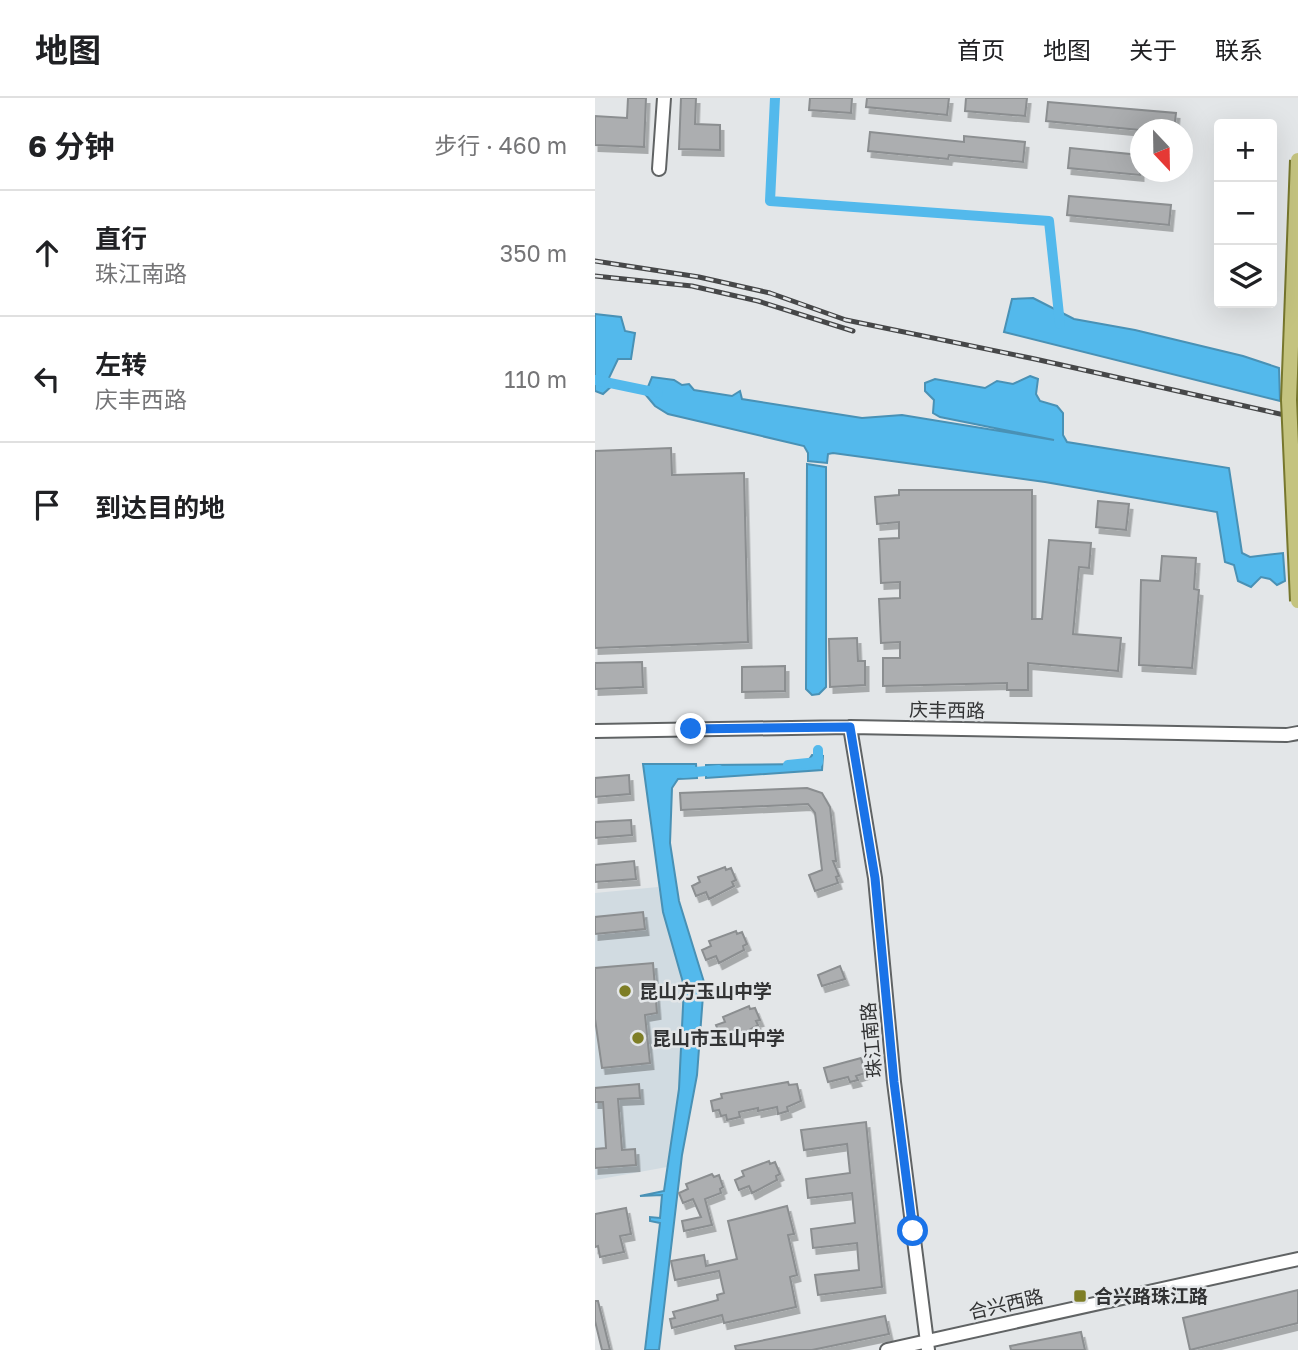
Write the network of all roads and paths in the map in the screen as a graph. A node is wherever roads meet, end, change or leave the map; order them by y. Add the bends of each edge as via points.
1 (664, 98) edge
2 (1298, 160) edge
3 (659, 169) dead end
4 (1298, 601) edge
5 (850, 727) junction
6 (595, 731) edge
7 (1298, 733) edge
8 (1298, 1259) edge
9 (928, 1345) edge
10 (887, 1350) edge

1 - 3 street
2 - 4 main road, bridge via 1289,400
5 - 6 street, 庆丰西路
5 - 7 street, 庆丰西路
5 - 9 street, 珠江南路 via 875,878 894,1082
8 - 9 street, 合兴西路
9 - 10 street, 合兴西路

